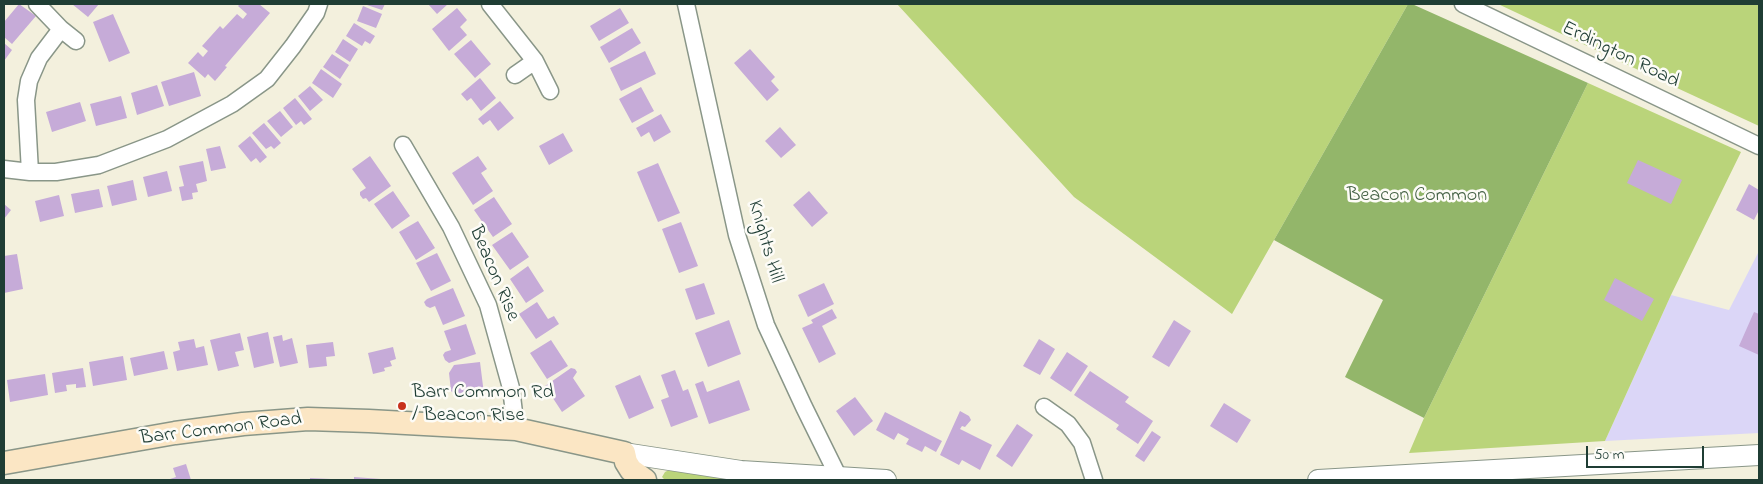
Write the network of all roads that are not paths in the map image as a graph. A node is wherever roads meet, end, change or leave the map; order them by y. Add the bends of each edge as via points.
1 (37, 4) edge
2 (319, 4) edge
3 (490, 4) edge
4 (686, 4) edge
5 (1463, 4) edge
6 (61, 29) junction
7 (76, 41) dead end
8 (535, 62) junction
9 (515, 75) dead end
10 (550, 90) dead end
11 (403, 145) dead end
12 (1759, 146) edge
13 (4, 169) edge
14 (30, 172) junction
15 (1044, 407) dead end
16 (516, 429) junction
17 (624, 453) junction
18 (1759, 455) edge
19 (4, 463) edge
20 (839, 478) junction
21 (645, 480) edge
22 (886, 480) edge
23 (1094, 480) edge
24 (1318, 480) edge

1 - 6 street
2 - 14 street via 293,46 267,78 232,104 167,139 99,165 56,172
3 - 8 street
4 - 20 street, Knights Hill via 737,235 763,316
5 - 12 street, Erdington Road
6 - 7 street
6 - 14 street via 39,58 30,81 26,100
8 - 9 street
8 - 10 street
11 - 16 street, Beacon Rise via 451,227 488,305 511,388
13 - 14 street
15 - 23 street via 1068,424 1082,443
16 - 17 main road, Barr Common Road
16 - 19 main road, Barr Common Road via 308,419 175,433
17 - 20 street, Barr Common Road via 741,471
17 - 21 main road via 631,470
18 - 24 street
20 - 22 street, Barr Common Road

